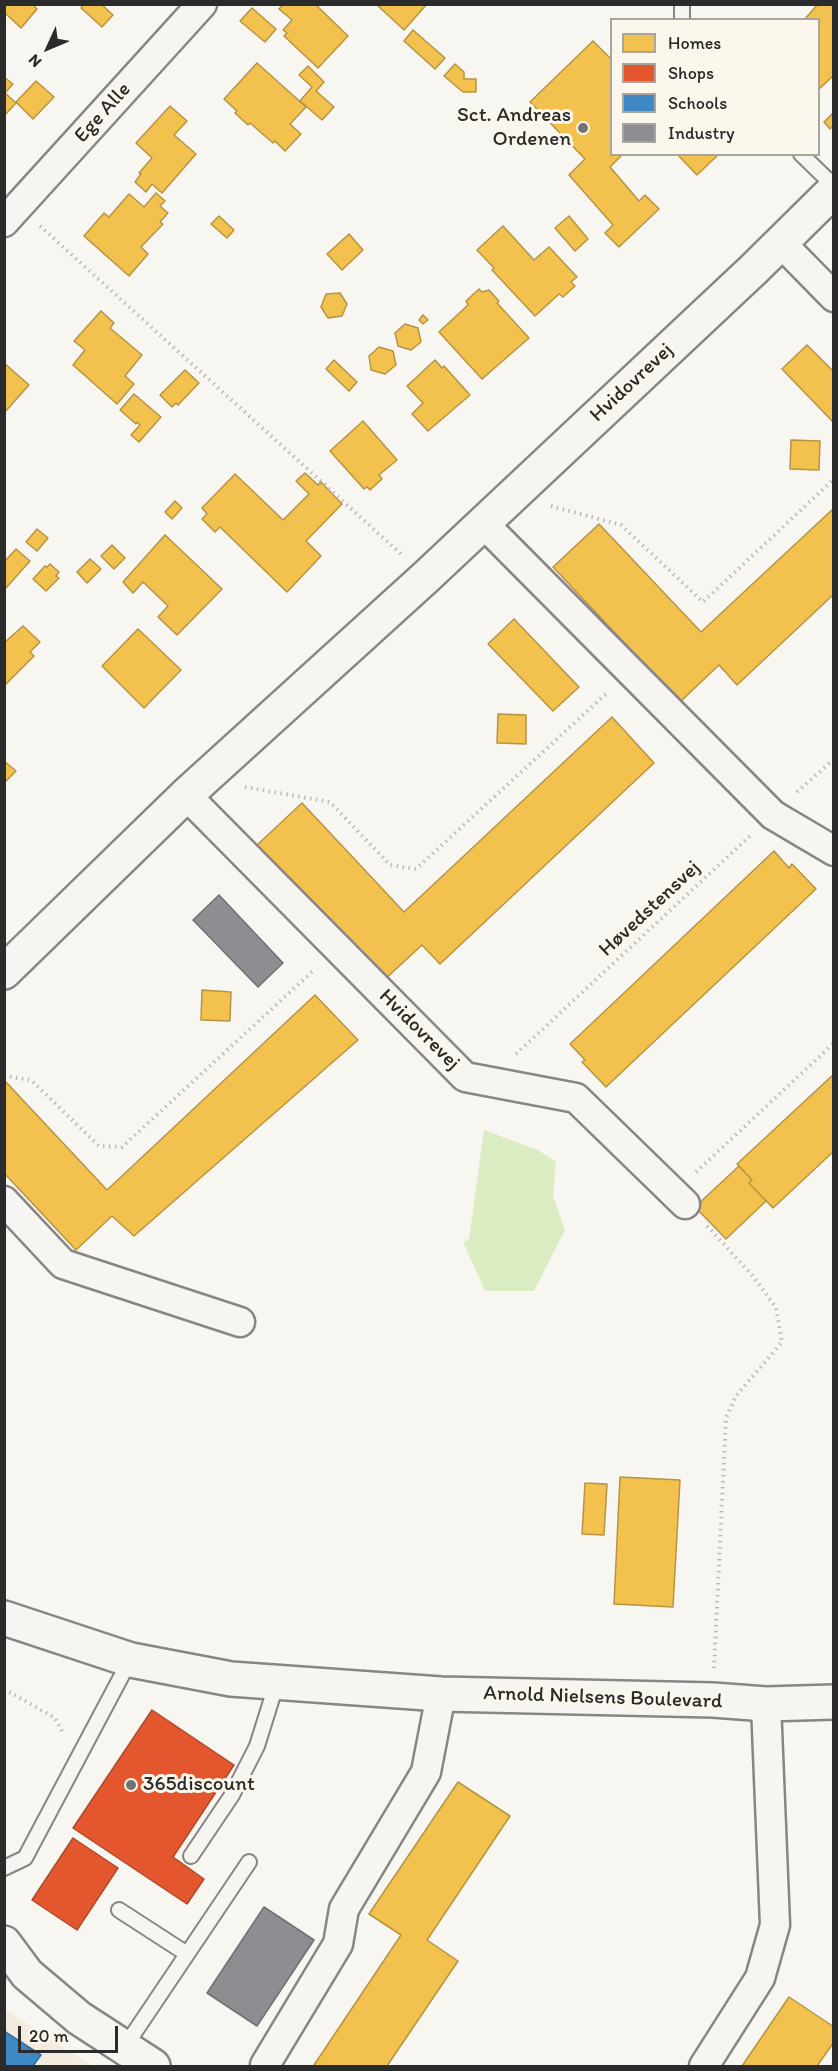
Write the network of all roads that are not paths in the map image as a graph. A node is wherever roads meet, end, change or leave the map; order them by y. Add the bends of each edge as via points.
1 (202, 4) edge
2 (803, 156) edge
3 (834, 186) edge
4 (834, 190) edge
5 (11, 214) edge
6 (781, 243) junction
7 (834, 297) edge
8 (483, 523) junction
9 (194, 788) junction
10 (834, 851) edge
11 (4, 972) edge
12 (4, 1201) edge
13 (685, 1204) road end
14 (240, 1322) dead end
15 (4, 1618) edge
16 (131, 1660) junction
17 (277, 1682) junction
18 (441, 1694) junction
19 (834, 1702) edge
20 (766, 1704) junction
21 (191, 1856) dead end
22 (249, 1862) dead end
23 (4, 1869) edge
24 (119, 1910) dead end
25 (4, 1943) edge
26 (187, 1954) junction
27 (123, 2048) junction
28 (265, 2065) dead end
29 (153, 2067) edge
30 (704, 2067) edge

1 - 5 street, Ege Alle
2 - 3 lane
4 - 6 street, Hvidovrevej
6 - 7 street
6 - 8 street, Hvidovrevej
8 - 9 street, Hvidovrevej
8 - 10 street via 773,815
9 - 11 street, Hvidovrevej
9 - 13 street, Hvidovrevej via 338,948 465,1077 576,1098
12 - 14 street via 63,1263
15 - 16 street, Arnold Nielsens Boulevard
16 - 17 street, Arnold Nielsens Boulevard via 231,1679
16 - 23 lane via 25,1857
17 - 18 street, Arnold Nielsens Boulevard
17 - 21 lane via 257,1746 232,1795
18 - 20 street, Arnold Nielsens Boulevard
18 - 28 street via 426,1772 344,1909 338,1944
19 - 20 street, Arnold Nielsens Boulevard
20 - 30 street via 775,1925 760,1978
22 - 26 lane
24 - 26 lane
25 - 27 street via 27,1974 79,2018
26 - 27 lane
27 - 29 street

